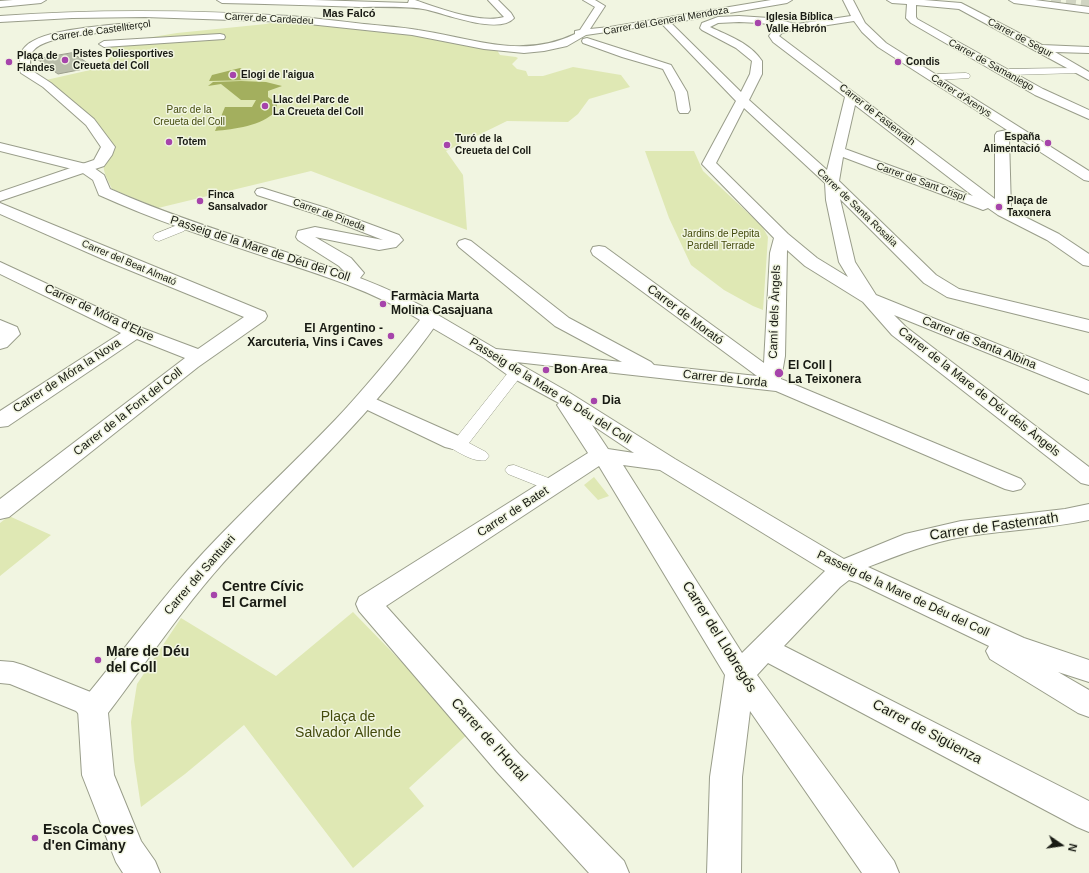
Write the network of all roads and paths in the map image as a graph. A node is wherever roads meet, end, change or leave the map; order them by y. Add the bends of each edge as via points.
1 (41, 0) edge
2 (222, 0) edge
3 (406, 0) edge
4 (492, 0) edge
5 (588, 0) edge
6 (787, 0) edge
7 (848, 0) edge
8 (892, 0) edge
9 (1014, 0) edge
10 (1067, 0) edge
11 (912, 2) junction
12 (1089, 2) edge
13 (603, 3) edge
14 (0, 4) edge
15 (160, 5) dead end
16 (424, 6) junction
17 (1089, 10) edge
18 (89, 15) junction
19 (609, 16) dead end
20 (225, 17) junction
21 (594, 18) junction
22 (856, 18) junction
23 (0, 19) edge
24 (664, 21) junction
25 (798, 27) junction
26 (586, 35) junction
27 (220, 37) dead end
28 (93, 45) dead end
29 (1038, 47) junction
30 (1089, 50) edge
31 (40, 55) dead end
32 (559, 56) dead end
33 (26, 58) junction
34 (1075, 71) dead end
35 (1009, 72) dead end
36 (964, 75) dead end
37 (938, 77) dead end
38 (1089, 77) edge
39 (851, 96) junction
40 (742, 100) junction
41 (684, 110) dead end
42 (1089, 115) edge
43 (1019, 133) junction
44 (0, 147) edge
45 (839, 151) junction
46 (85, 168) junction
47 (1089, 177) edge
48 (832, 183) junction
49 (262, 192) dead end
50 (0, 197) edge
51 (0, 208) edge
52 (1003, 212) junction
53 (180, 228) dead end
54 (159, 237) dead end
55 (782, 237) junction
56 (1057, 240) junction
57 (465, 244) dead end
58 (1089, 248) edge
59 (600, 251) dead end
60 (1089, 261) edge
61 (0, 266) edge
62 (350, 279) junction
63 (869, 298) junction
64 (258, 316) joint
65 (431, 319) junction
66 (1089, 326) edge
67 (135, 332) junction
68 (490, 354) junction
69 (200, 357) junction
70 (654, 371) junction
71 (516, 372) junction
72 (768, 380) junction
73 (1089, 388) edge
74 (564, 397) junction
75 (364, 401) junction
76 (4, 414) edge
77 (456, 443) junction
78 (601, 455) junction
79 (480, 456) dead end
80 (667, 464) junction
81 (514, 470) dead end
82 (1089, 478) edge
83 (1013, 484) dead end
84 (553, 486) junction
85 (0, 511) edge
86 (1089, 512) edge
87 (845, 570) junction
88 (369, 604) joint
89 (765, 647) junction
90 (4, 671) edge
91 (1089, 671) edge
92 (740, 674) junction
93 (1089, 705) edge
94 (94, 710) junction
95 (1089, 818) edge
96 (143, 873) edge
97 (612, 873) edge
98 (724, 873) edge
99 (882, 873) edge

1 - 14 street
2 - 16 street
3 - 16 street
4 - 16 street via 509,18 491,22
5 - 13 street
6 - 24 street, Carrer del General Mendoza
7 - 22 street, Carrer d'Arenys
8 - 11 street, Carrer de Segur
9 - 17 street
10 - 12 street
11 - 29 street, Carrer de Segur via 962,6
11 - 42 street, Carrer de Samaniego via 911,18 914,21 1039,92
13 - 21 street
15 - 18 street
18 - 20 street, Carrer de Cardedeu
18 - 23 street, Carrer de Cardedeu
19 - 21 street
20 - 26 street, Carrer de Cardedeu via 290,19 424,34 494,49 545,47
20 - 33 street, Carrer de Castellterçol via 143,24 63,35 36,44 28,50
21 - 26 street via 585,27
22 - 25 street, Carrer de Fastenrath
22 - 43 street, Carrer d'Arenys via 868,34 882,45
24 - 26 street, Carrer del General Mendoza
24 - 40 street, Carrer de Santa Rosalia
25 - 39 street, Carrer de Fastenrath via 778,32 774,36
25 - 40 street via 750,19 716,20 706,23 705,28 740,46 757,61 756,74
26 - 32 street
26 - 41 street via 626,55 668,66 681,92
27 - 28 street
29 - 30 street
29 - 38 street, Carrer de Segur
31 - 33 street
33 - 46 street via 25,71 47,85 90,122 108,147 99,163
34 - 35 street
36 - 37 street
39 - 45 street
39 - 52 street, Carrer de Fastenrath
40 - 48 street, Carrer de Santa Rosalia
40 - 55 street, Carrer de la Mare de Déu dels Àngels via 709,164
43 - 47 street, Carrer d'Arenys
43 - 52 street via 1002,135
44 - 46 street, Passeig de la Mare de Déu del Coll
45 - 48 street
45 - 52 street, Carrer de Sant Crispí
46 - 50 street
46 - 62 street, Passeig de la Mare de Déu del Coll via 99,178 104,192 129,203 165,218
48 - 63 street via 833,200 847,262
48 - 66 street, Carrer de Santa Rosalia via 930,279 953,293
49 - 62 street, Carrer de Pineda via 321,211 394,240 390,244 379,245 315,232 304,234 304,237 345,262 356,273
51 - 64 street, Carrer del Beat Almató
52 - 56 street, Carrer de Fastenrath
53 - 54 street
55 - 63 street, Carrer de la Mare de Déu dels Àngels via 811,262
55 - 72 street, Camí dels Àngels via 778,253 775,356
56 - 58 street
56 - 60 street, Carrer de Fastenrath
57 - 70 street via 562,322
59 - 72 street, Carrer de Morató
61 - 67 street, Carrer de Móra d'Ebre
62 - 65 street, Passeig de la Mare de Déu del Coll via 399,300
63 - 73 street, Carrer de Santa Albina
63 - 82 street, Carrer de la Mare de Déu dels Àngels via 899,331
64 - 69 street, Carrer de la Font del Coll
65 - 68 street, Passeig de la Mare de Déu del Coll
65 - 75 street, Carrer del Santuari
67 - 69 street, Carrer de Móra d'Ebre
67 - 76 street, Carrer de Móra la Nova
68 - 70 street, Carrer de Lorda
68 - 71 street, Passeig de la Mare de Déu del Coll
69 - 85 street, Carrer de la Font del Coll
70 - 72 street, Carrer de Lorda
71 - 74 street, Passeig de la Mare de Déu del Coll
71 - 77 street
72 - 83 street, Carrer de Lorda
74 - 78 street, Carrer del Llobregós
74 - 80 street, Passeig de la Mare de Déu del Coll
75 - 77 street
75 - 94 street, Carrer del Santuari via 213,558 162,618
77 - 79 street
78 - 80 street
78 - 84 street, Carrer de Batet
78 - 92 street, Carrer del Llobregós via 612,466
80 - 87 street, Passeig de la Mare de Déu del Coll
81 - 84 street
84 - 88 street, Carrer de Batet
86 - 87 street, Carrer de Fastenrath via 960,529 914,540 857,562
87 - 89 street, Carrer de Fastenrath via 831,580
87 - 91 street, Passeig de la Mare de Déu del Coll via 867,576 1014,646
87 - 93 street via 861,582 985,642
88 - 97 street, Carrer de l'Hortal via 508,763
89 - 92 street, Carrer de Fastenrath
89 - 95 street, Carrer de Sigüenza via 781,658
90 - 94 street via 87,703
92 - 98 street via 726,777
92 - 99 street, Carrer del Llobregós
94 - 96 street via 98,775 128,850

